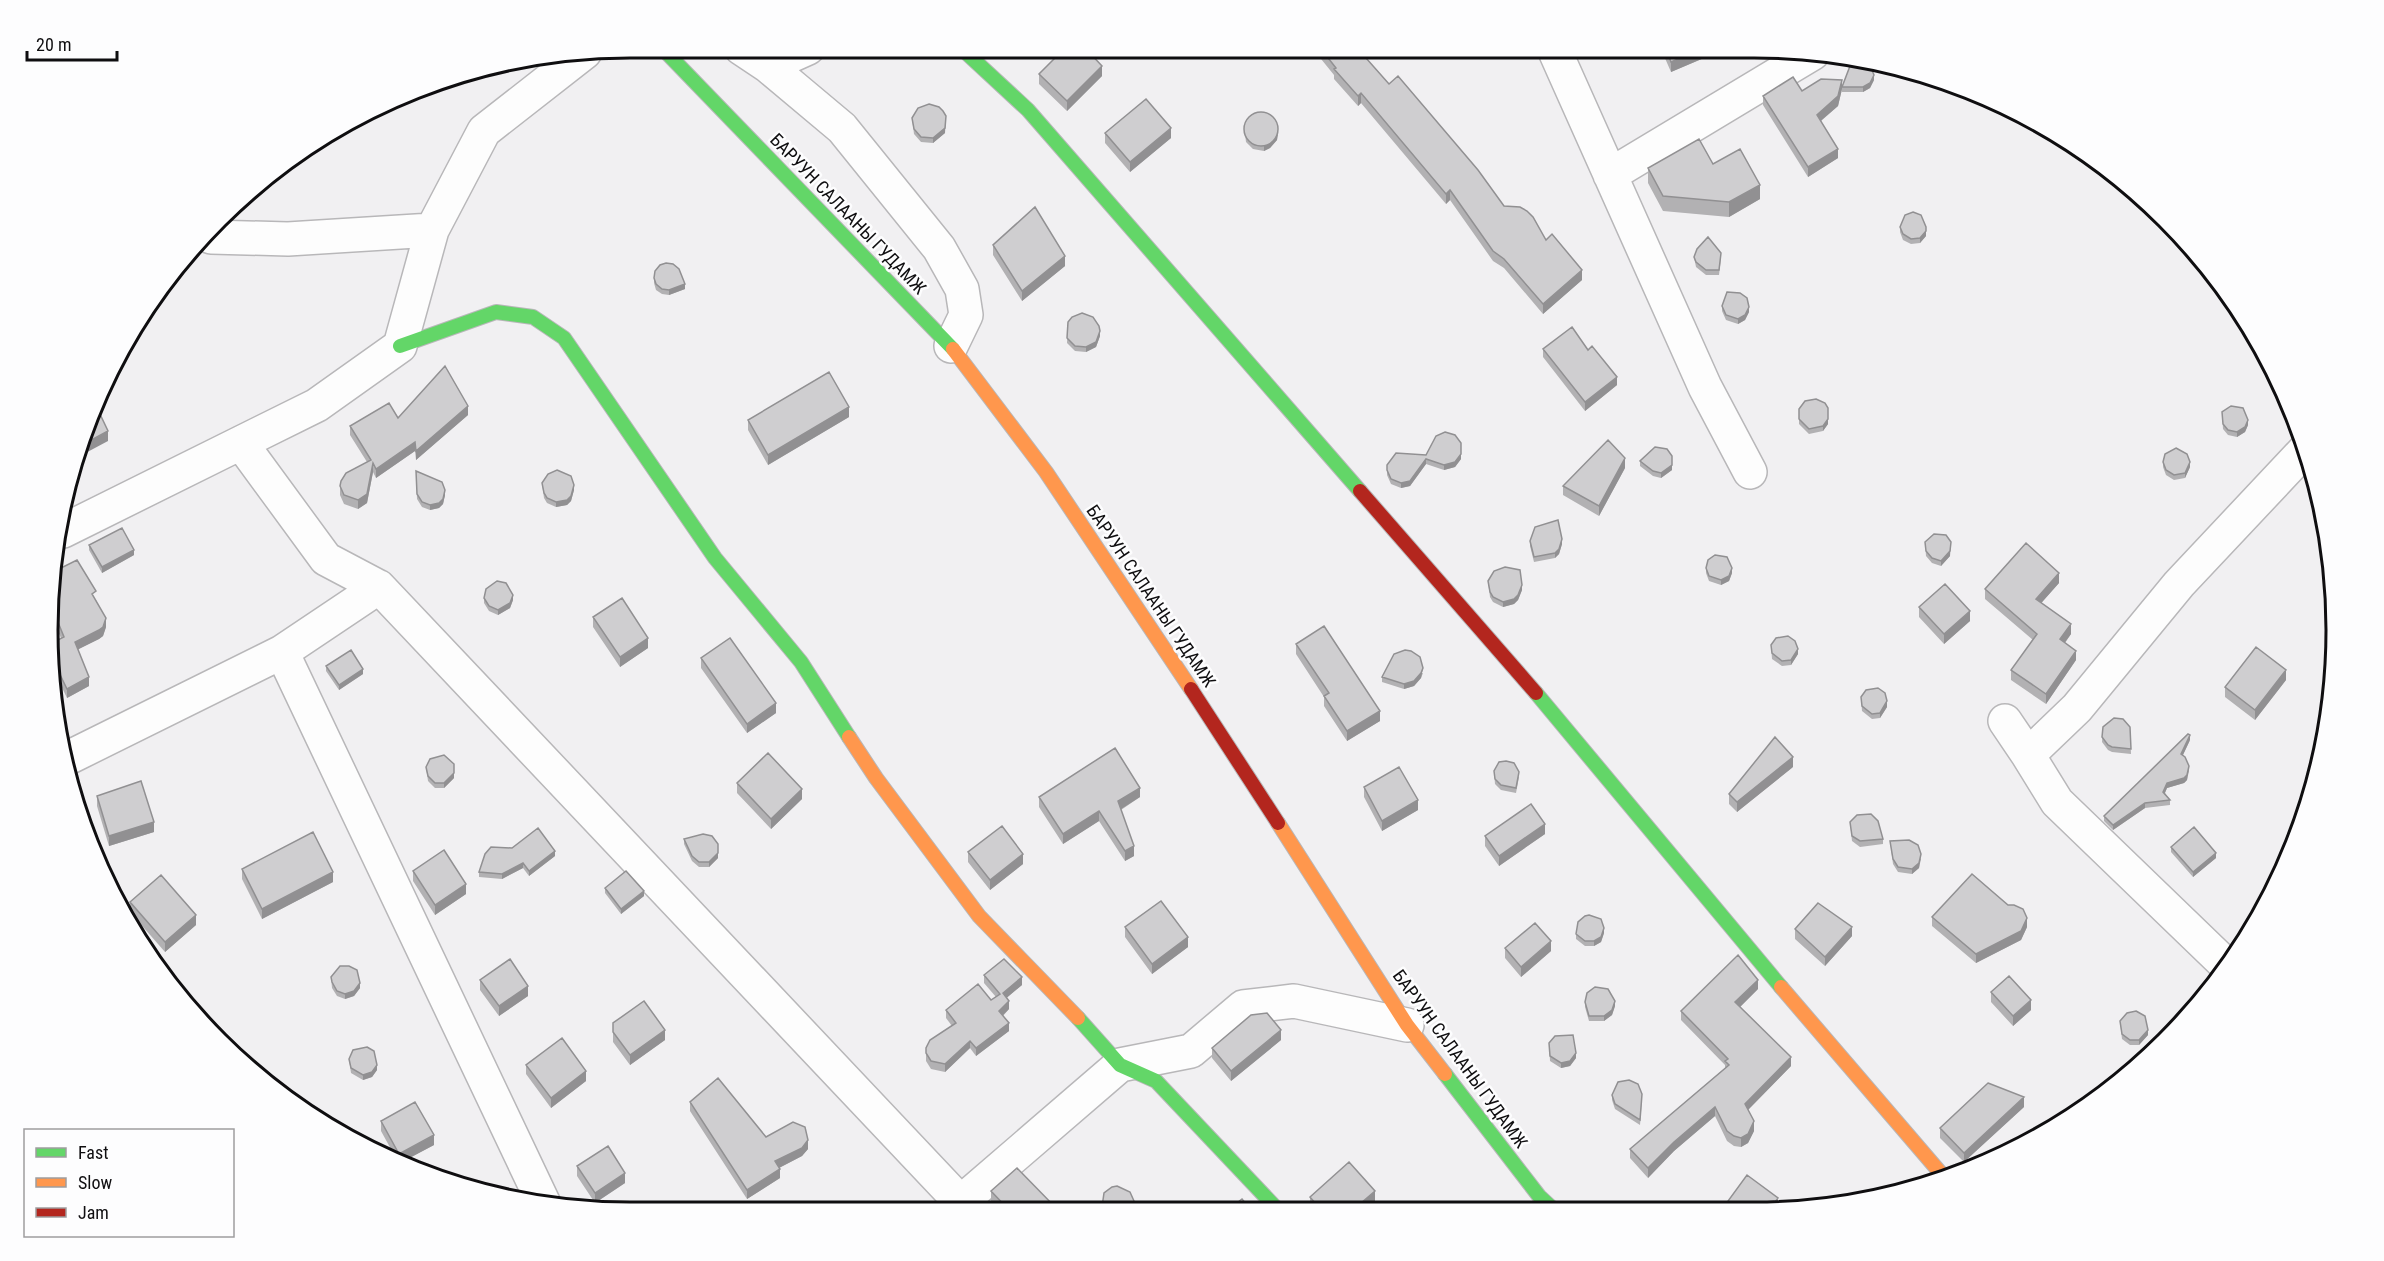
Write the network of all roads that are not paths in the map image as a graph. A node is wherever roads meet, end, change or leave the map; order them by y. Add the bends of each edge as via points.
1 (672, 58) edge
2 (756, 58) edge
3 (786, 58) edge
4 (972, 58) edge
5 (1558, 58) edge
6 (1800, 61) edge
7 (559, 63) edge
8 (768, 66) junction
9 (1610, 175) junction
10 (432, 230) junction
11 (215, 237) edge
12 (400, 346) junction
13 (951, 346) junction
14 (242, 443) junction
15 (2298, 457) edge
16 (2300, 462) edge
17 (1750, 472) dead end
18 (2270, 486) junction
19 (67, 529) edge
20 (379, 587) junction
21 (282, 652) junction
22 (2005, 721) dead end
23 (2028, 755) junction
24 (72, 756) edge
25 (2221, 960) edge
26 (1407, 1025) junction
27 (1120, 1065) junction
28 (1939, 1171) edge
29 (540, 1195) edge
30 (961, 1202) edge
31 (969, 1202) edge
32 (1270, 1202) edge
33 (1545, 1202) edge

1 - 13 street, БАРУУН САЛААНЫ ГУДАМЖ
2 - 8 street
3 - 8 street
4 - 28 street via 1028,110 1585,750
5 - 9 street
6 - 9 street
7 - 10 street via 484,131
8 - 13 street via 842,128 939,248 962,289 966,315
9 - 17 street via 1705,387
10 - 11 street via 288,239
10 - 12 street
12 - 14 street via 317,405
12 - 27 street via 496,312 533,317 564,338 715,558 801,662 876,778 979,916
13 - 26 street, БАРУУН САЛААНЫ ГУДАМЖ via 1046,472 1225,740
14 - 19 street
14 - 20 street via 326,559
15 - 18 street
16 - 18 street
18 - 23 street via 2179,584 2077,708
20 - 21 street
20 - 30 street
21 - 24 street
21 - 29 street
22 - 23 street
23 - 25 street via 2057,802
26 - 27 street via 1294,1001 1243,1007 1191,1051
26 - 33 street, БАРУУН САЛААНЫ ГУДАМЖ
27 - 31 street
27 - 32 street via 1156,1081

